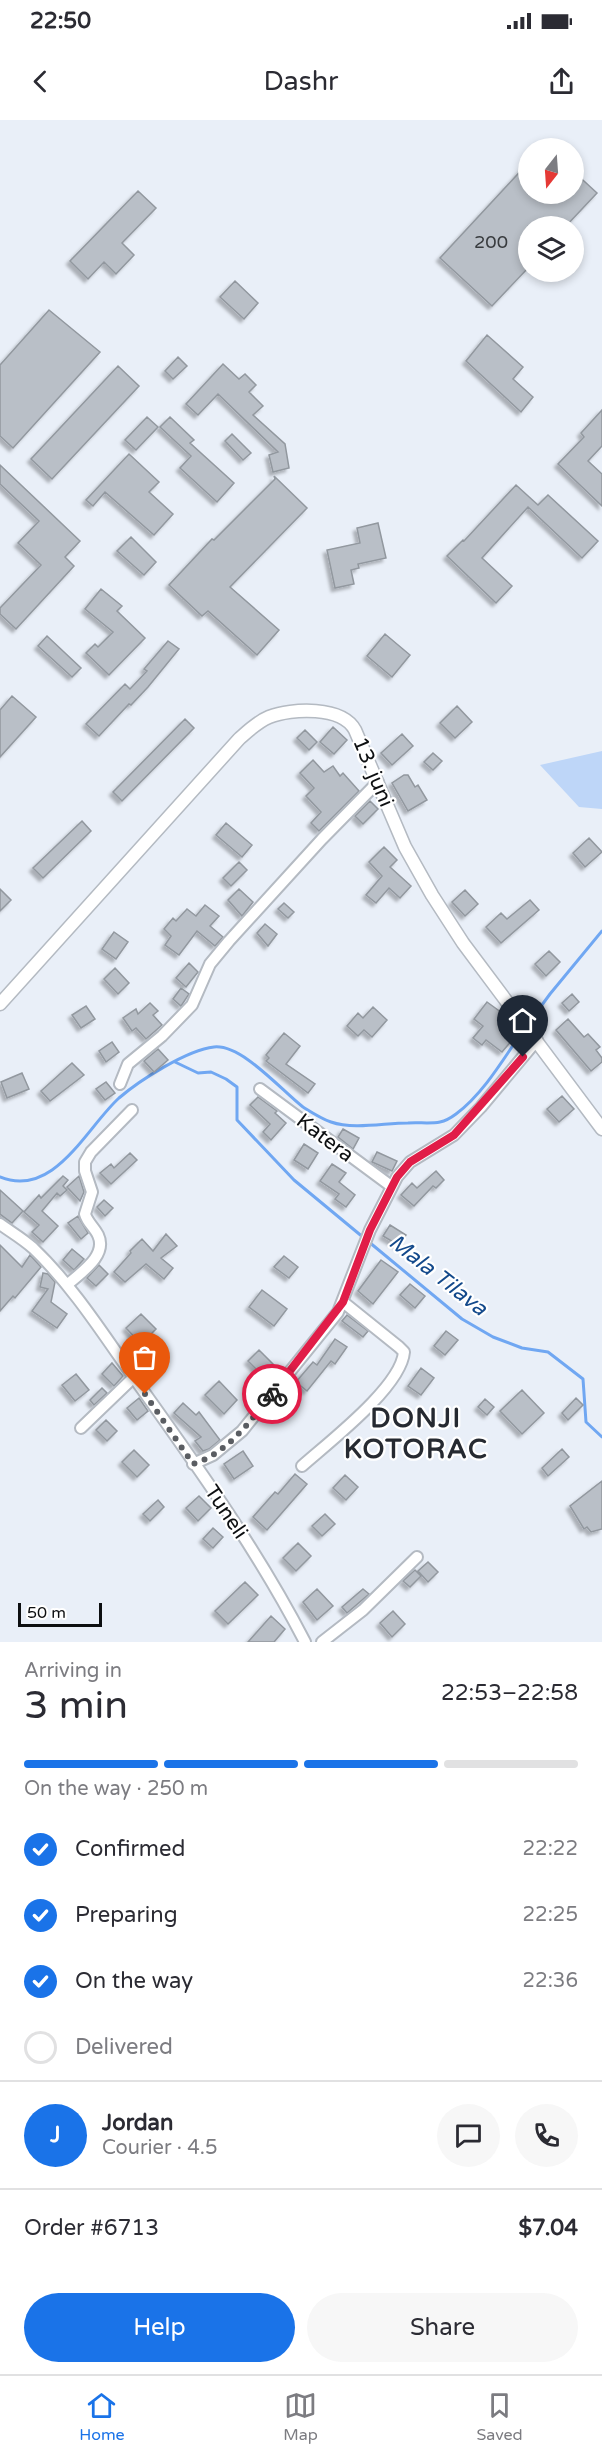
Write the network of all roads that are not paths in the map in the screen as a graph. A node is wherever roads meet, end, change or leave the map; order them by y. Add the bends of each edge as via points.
1 (378, 782) junction
2 (0, 1004) edge
3 (534, 1036) junction
4 (120, 1084) dead end
5 (260, 1089) dead end
6 (132, 1110) dead end
7 (602, 1129) edge
8 (391, 1186) junction
9 (0, 1224) edge
10 (67, 1285) junction
11 (343, 1302) junction
12 (133, 1378) junction
13 (81, 1428) dead end
14 (193, 1464) junction
15 (302, 1466) dead end
16 (417, 1557) dead end
17 (305, 1642) edge
18 (322, 1642) edge

1 - 2 street, 13. juni via 355,730 343,717 313,712 279,714 257,723 238,739
1 - 3 street, 13. juni via 405,847 432,895
1 - 4 street via 229,940 210,964 192,1005 128,1064
3 - 7 street, 13. juni
3 - 8 street via 481,1107 454,1135 410,1162
5 - 8 street, Katera
6 - 10 street via 85,1162 92,1191 85,1214 99,1236 100,1245 95,1259
8 - 11 street
9 - 10 street, Tuneli via 34,1249
10 - 12 street, Tuneli
11 - 14 street via 242,1431 213,1455
11 - 15 street via 399,1347 404,1352 403,1360 386,1388
12 - 13 street
12 - 14 street, Tuneli
14 - 17 street, Tuneli via 283,1600
16 - 18 street via 363,1610

